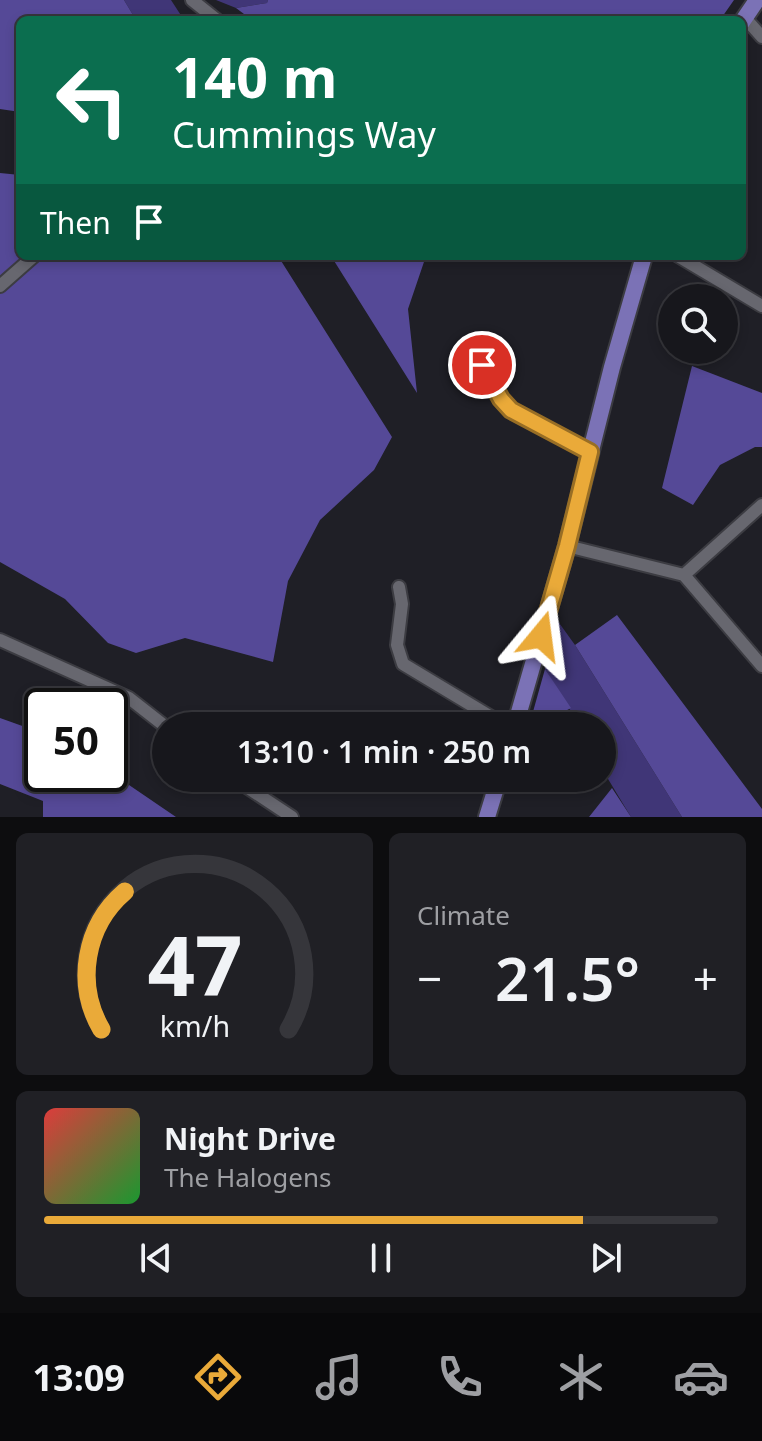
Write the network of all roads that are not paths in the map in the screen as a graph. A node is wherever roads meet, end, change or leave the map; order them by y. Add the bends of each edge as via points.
1 (192, 0) edge
2 (757, 0) edge
3 (212, 16) edge
4 (746, 17) edge
5 (746, 22) edge
6 (762, 37) edge
7 (29, 260) edge
8 (643, 260) edge
9 (685, 260) edge
10 (0, 286) edge
11 (762, 306) edge
12 (482, 365) dead end
13 (590, 452) junction
14 (762, 505) edge
15 (567, 546) junction
16 (684, 575) junction
17 (399, 587) dead end
18 (0, 640) edge
19 (762, 666) edge
20 (483, 712) edge
21 (519, 712) edge
22 (152, 716) edge
23 (254, 792) edge
24 (495, 792) edge
25 (292, 817) edge
26 (487, 817) edge

1 - 3 street
2 - 4 main road
5 - 6 street
7 - 10 street
8 - 13 main road
9 - 11 street
12 - 13 street via 511,410
13 - 15 main road
14 - 16 street
15 - 16 street
15 - 21 main road
16 - 19 street
17 - 20 street via 397,645 403,664
18 - 22 street via 124,695
23 - 25 street
24 - 26 main road

